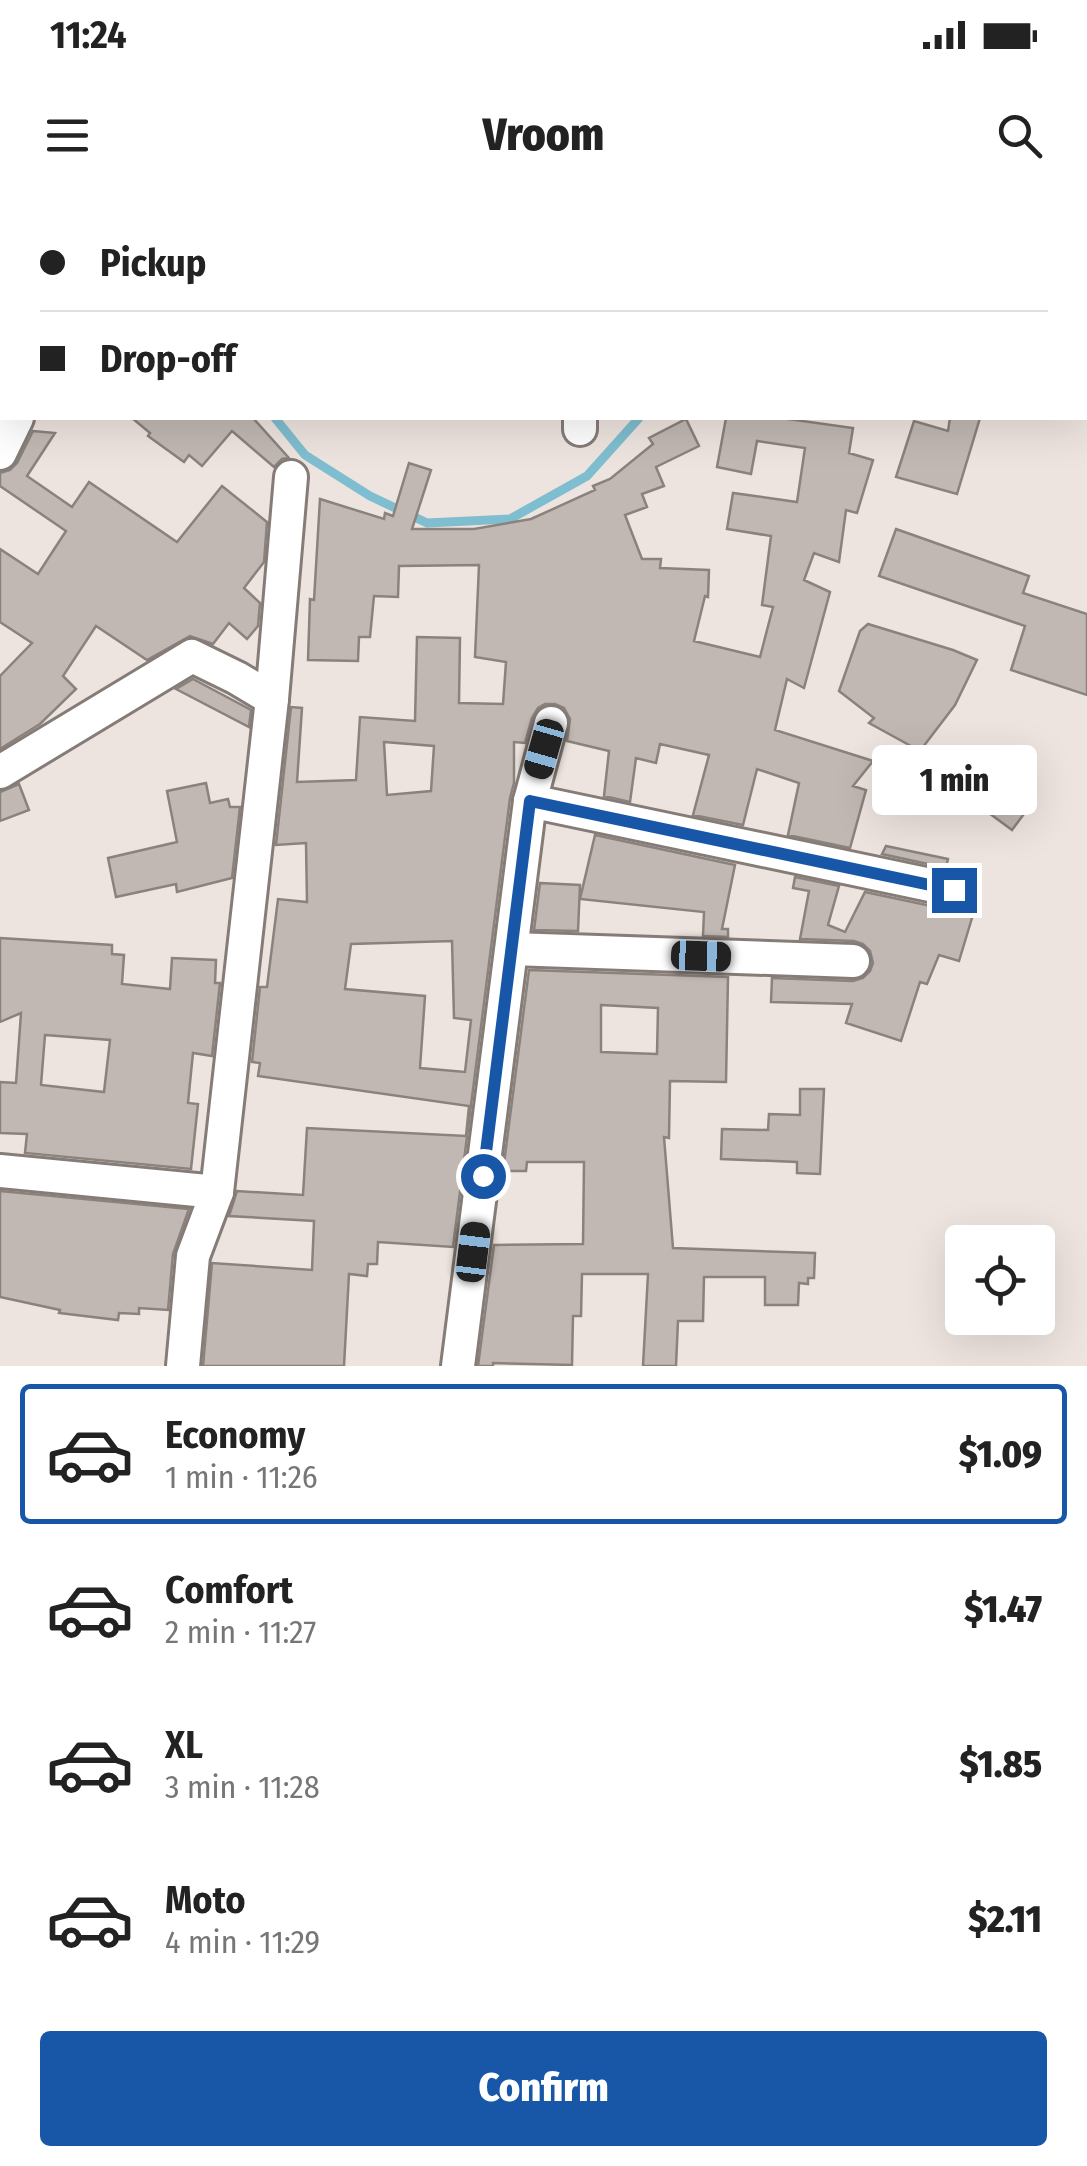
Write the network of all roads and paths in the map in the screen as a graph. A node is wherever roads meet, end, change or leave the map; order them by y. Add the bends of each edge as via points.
1 (16, 420) edge
2 (0, 453) edge
3 (291, 477) dead end
4 (272, 699) junction
5 (552, 723) dead end
6 (0, 772) edge
7 (530, 801) junction
8 (954, 890) dead end
9 (512, 948) junction
10 (852, 961) dead end
11 (0, 1171) edge
12 (216, 1192) junction
13 (183, 1366) edge
14 (458, 1366) edge

1 - 2 street
3 - 4 street
4 - 6 street via 192,656
4 - 12 street
5 - 7 street
7 - 8 street
7 - 9 street
9 - 10 street
9 - 14 street
11 - 12 street
12 - 13 street via 192,1256

